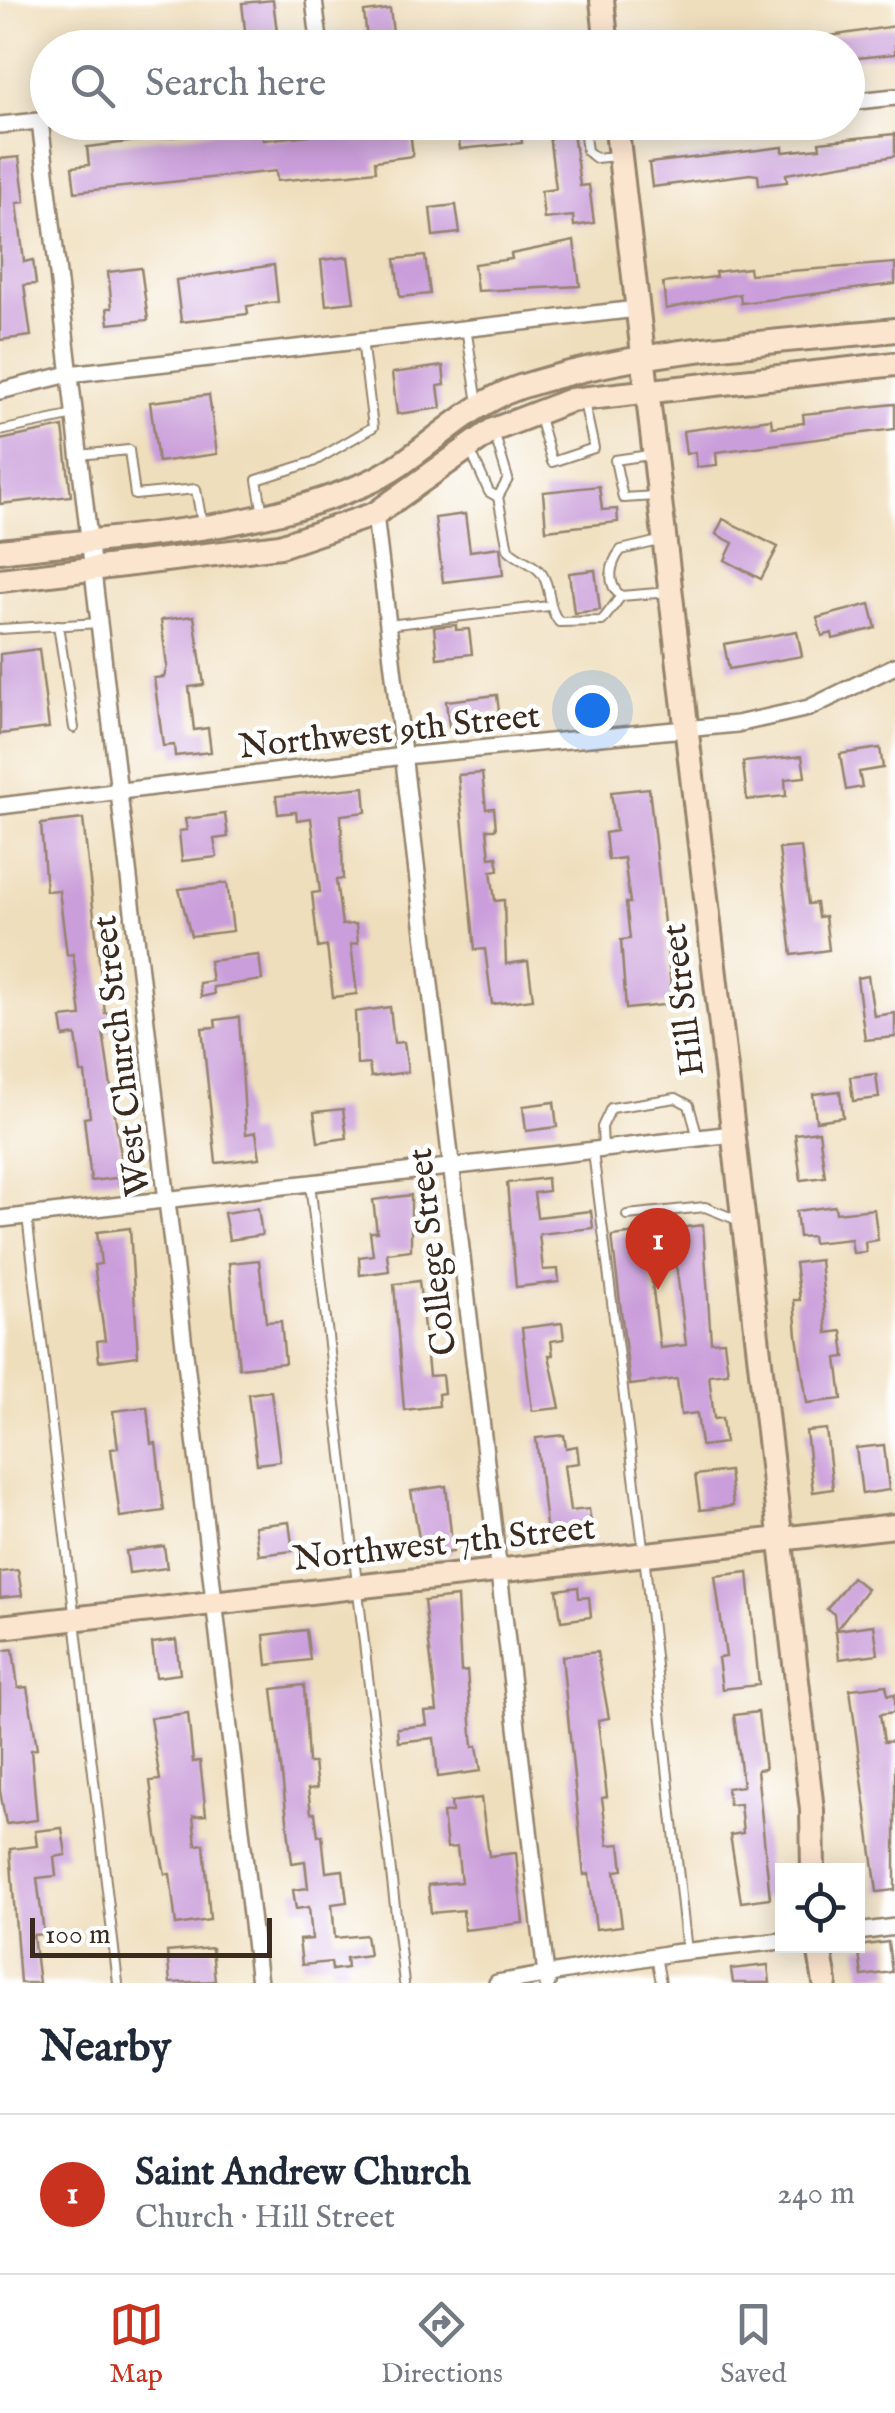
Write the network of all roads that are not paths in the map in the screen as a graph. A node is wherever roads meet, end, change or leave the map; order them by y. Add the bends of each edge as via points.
1 (314, 0) edge
2 (602, 0) edge
3 (318, 30) edge
4 (605, 30) edge
5 (895, 96) edge
6 (865, 100) edge
7 (30, 123) edge
8 (0, 126) edge
9 (46, 140) edge
10 (588, 140) edge
11 (618, 140) edge
12 (620, 156) junction
13 (638, 309) junction
14 (466, 328) junction
15 (895, 330) edge
16 (362, 340) junction
17 (641, 357) junction
18 (895, 364) edge
19 (69, 374) junction
20 (645, 390) junction
21 (0, 391) edge
22 (583, 398) junction
23 (480, 407) junction
24 (536, 410) junction
25 (74, 415) junction
26 (493, 430) junction
27 (0, 431) edge
28 (468, 448) junction
29 (594, 448) junction
30 (654, 454) junction
31 (79, 456) junction
32 (615, 460) junction
33 (659, 496) junction
34 (498, 497) junction
35 (375, 514) junction
36 (264, 519) junction
37 (202, 528) junction
38 (90, 540) junction
39 (664, 540) junction
40 (0, 552) edge
41 (93, 568) junction
42 (0, 580) edge
43 (669, 592) junction
44 (621, 596) junction
45 (550, 606) junction
46 (99, 622) junction
47 (58, 625) junction
48 (388, 625) junction
49 (0, 629) edge
50 (895, 666) edge
51 (74, 728) dead end
52 (685, 730) junction
53 (404, 756) junction
54 (119, 792) junction
55 (0, 806) edge
56 (733, 1134) junction
57 (698, 1138) junction
58 (598, 1150) junction
59 (452, 1166) junction
60 (310, 1182) junction
61 (168, 1198) junction
62 (627, 1215) dead end
63 (28, 1216) junction
64 (0, 1220) edge
65 (744, 1223) junction
66 (895, 1526) edge
67 (782, 1536) junction
68 (644, 1555) junction
69 (499, 1573) junction
70 (357, 1588) junction
71 (214, 1603) junction
72 (76, 1618) junction
73 (0, 1627) edge
74 (813, 1863) edge
75 (895, 1927) edge
76 (865, 1931) edge
77 (775, 1943) edge
78 (687, 1952) junction
79 (819, 1953) edge
80 (656, 1956) junction
81 (546, 1979) edge
82 (118, 1983) edge
83 (258, 1983) edge
84 (404, 1983) edge
85 (497, 1983) edge
86 (661, 1983) edge
87 (825, 1983) edge

1 - 3 street
2 - 4 street
5 - 6 street
7 - 8 street
9 - 19 street, West Church Street
10 - 12 lane via 592,156
11 - 12 street, Hill Street
12 - 13 street, Hill Street
13 - 14 street
13 - 17 street, Hill Street
14 - 16 street
14 - 23 lane
15 - 17 street
16 - 19 street
16 - 36 lane via 373,427 313,462 257,480
17 - 20 street, Hill Street
17 - 23 street via 514,389
18 - 20 street
19 - 21 street
19 - 25 street, West Church Street
20 - 22 street
20 - 30 street, Hill Street
22 - 24 street
22 - 29 lane
23 - 36 street via 369,482
24 - 26 street
24 - 29 lane via 552,462
25 - 27 lane
25 - 31 street, West Church Street
26 - 28 street
26 - 34 lane via 508,479
28 - 34 lane via 489,492
28 - 35 street
29 - 32 lane
30 - 32 lane
30 - 33 street, Hill Street
31 - 37 lane via 129,450 135,494 196,490
31 - 38 street, West Church Street
32 - 33 lane via 623,498
33 - 39 street, Hill Street
34 - 45 lane via 508,549 544,578
35 - 41 street via 280,546
35 - 48 street, College Street
36 - 37 street
37 - 38 street
38 - 40 street
38 - 41 street, West Church Street
39 - 43 street, Hill Street
39 - 44 lane via 617,554 612,584
41 - 42 street
41 - 46 street, West Church Street
43 - 44 lane
43 - 52 street, Hill Street
44 - 45 lane via 609,616 593,623 565,625
45 - 48 lane
46 - 47 lane
46 - 54 street, West Church Street
47 - 49 lane
47 - 51 lane
48 - 53 street, College Street
50 - 52 street, Northwest 9th Street via 809,708
52 - 53 street, Northwest 9th Street
52 - 56 street, Hill Street
53 - 54 street, Northwest 9th Street
53 - 59 street, College Street
54 - 55 street, Northwest 9th Street
54 - 61 street, West Church Street
56 - 57 street
56 - 65 street, Hill Street
57 - 58 street
57 - 58 lane via 688,1105 676,1098 612,1108
58 - 59 street
58 - 68 lane
59 - 60 street
59 - 69 street, College Street
60 - 61 street
60 - 70 lane
61 - 63 street
61 - 71 street, West Church Street
62 - 65 lane via 705,1207
63 - 64 street
63 - 72 lane
65 - 67 street, Hill Street
66 - 67 street, Northwest 7th Street
67 - 68 street, Northwest 7th Street
67 - 74 street, Hill Street
68 - 69 street, Northwest 7th Street
68 - 78 lane
69 - 70 street, Northwest 7th Street
69 - 81 street, College Street
70 - 71 street, Northwest 7th Street
70 - 84 lane
71 - 72 street, Northwest 7th Street
71 - 83 street, West Church Street
72 - 73 street, Northwest 7th Street
72 - 82 lane
75 - 76 street
77 - 78 street
78 - 80 street
79 - 87 street
80 - 81 street
80 - 86 lane
81 - 85 street

